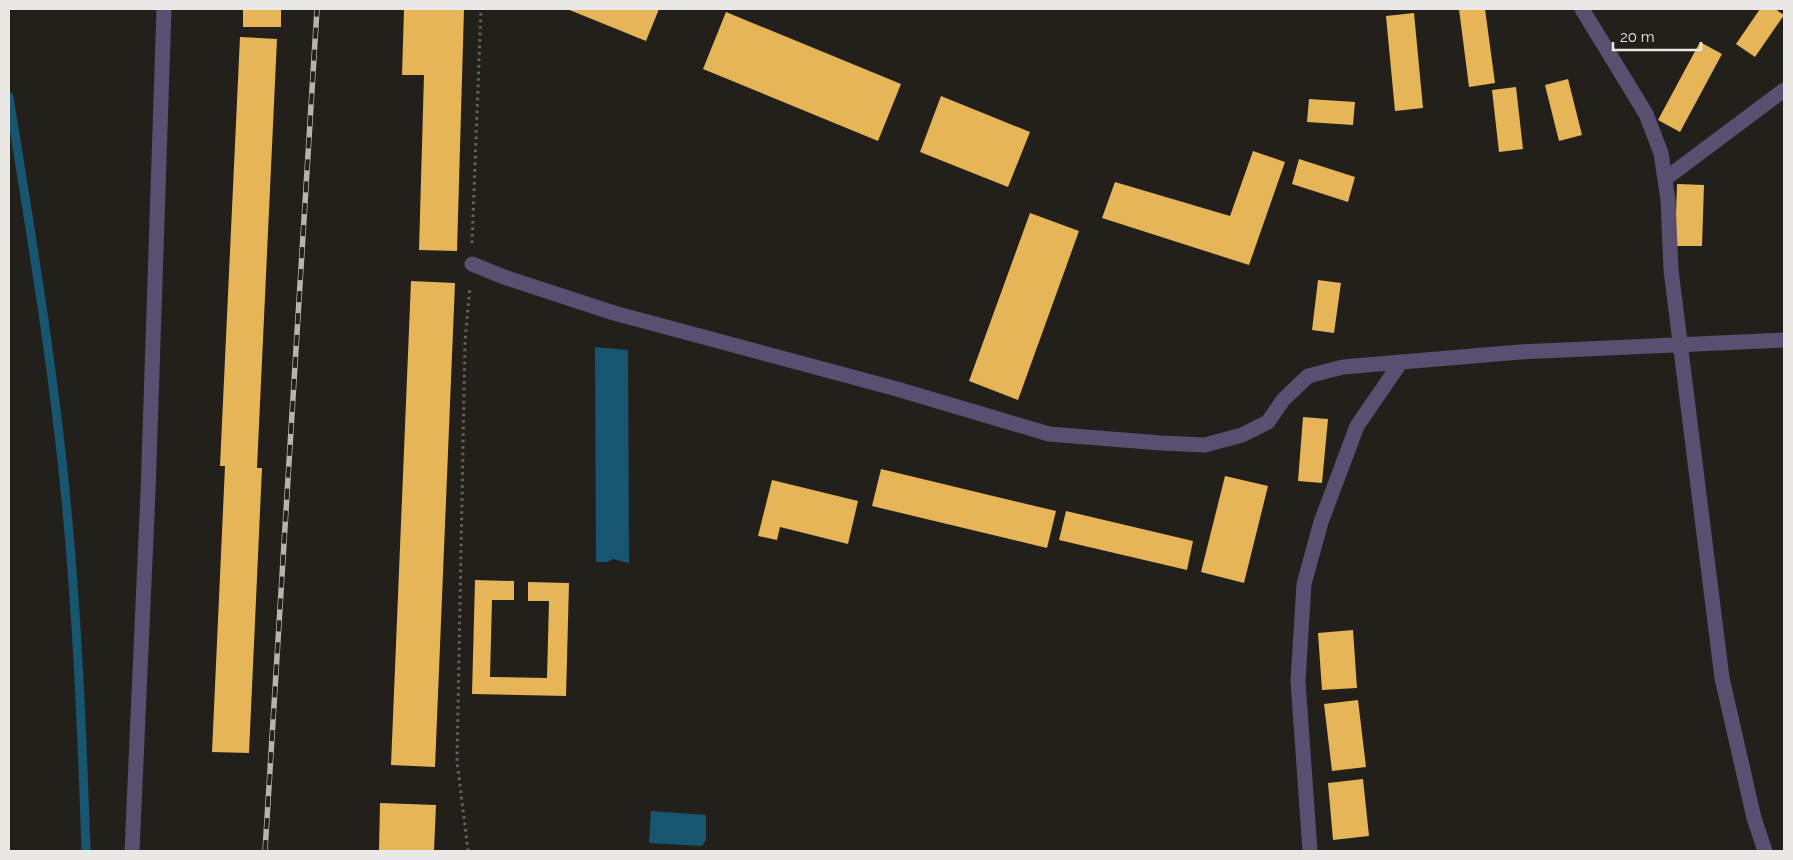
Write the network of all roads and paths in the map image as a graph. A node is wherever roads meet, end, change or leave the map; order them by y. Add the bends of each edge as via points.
1 (164, 9) edge
2 (480, 9) edge
3 (1582, 9) edge
4 (1784, 90) edge
5 (1665, 179) junction
6 (472, 264) junction
7 (1784, 340) edge
8 (1681, 345) junction
9 (1401, 362) junction
10 (132, 851) edge
11 (468, 851) edge
12 (1310, 851) edge
13 (1765, 851) edge

1 - 10 street
2 - 6 path
3 - 5 street via 1646,114 1661,152
4 - 5 street
5 - 8 street via 1671,270
6 - 9 street via 614,313 1049,434 1204,445 1242,435 1268,422 1283,400 1308,376 1343,367
6 - 11 path via 465,341 457,761
7 - 8 street
8 - 9 street via 1520,352
8 - 13 street via 1722,678 1754,818
9 - 12 street via 1357,426 1321,522 1304,584 1298,681

